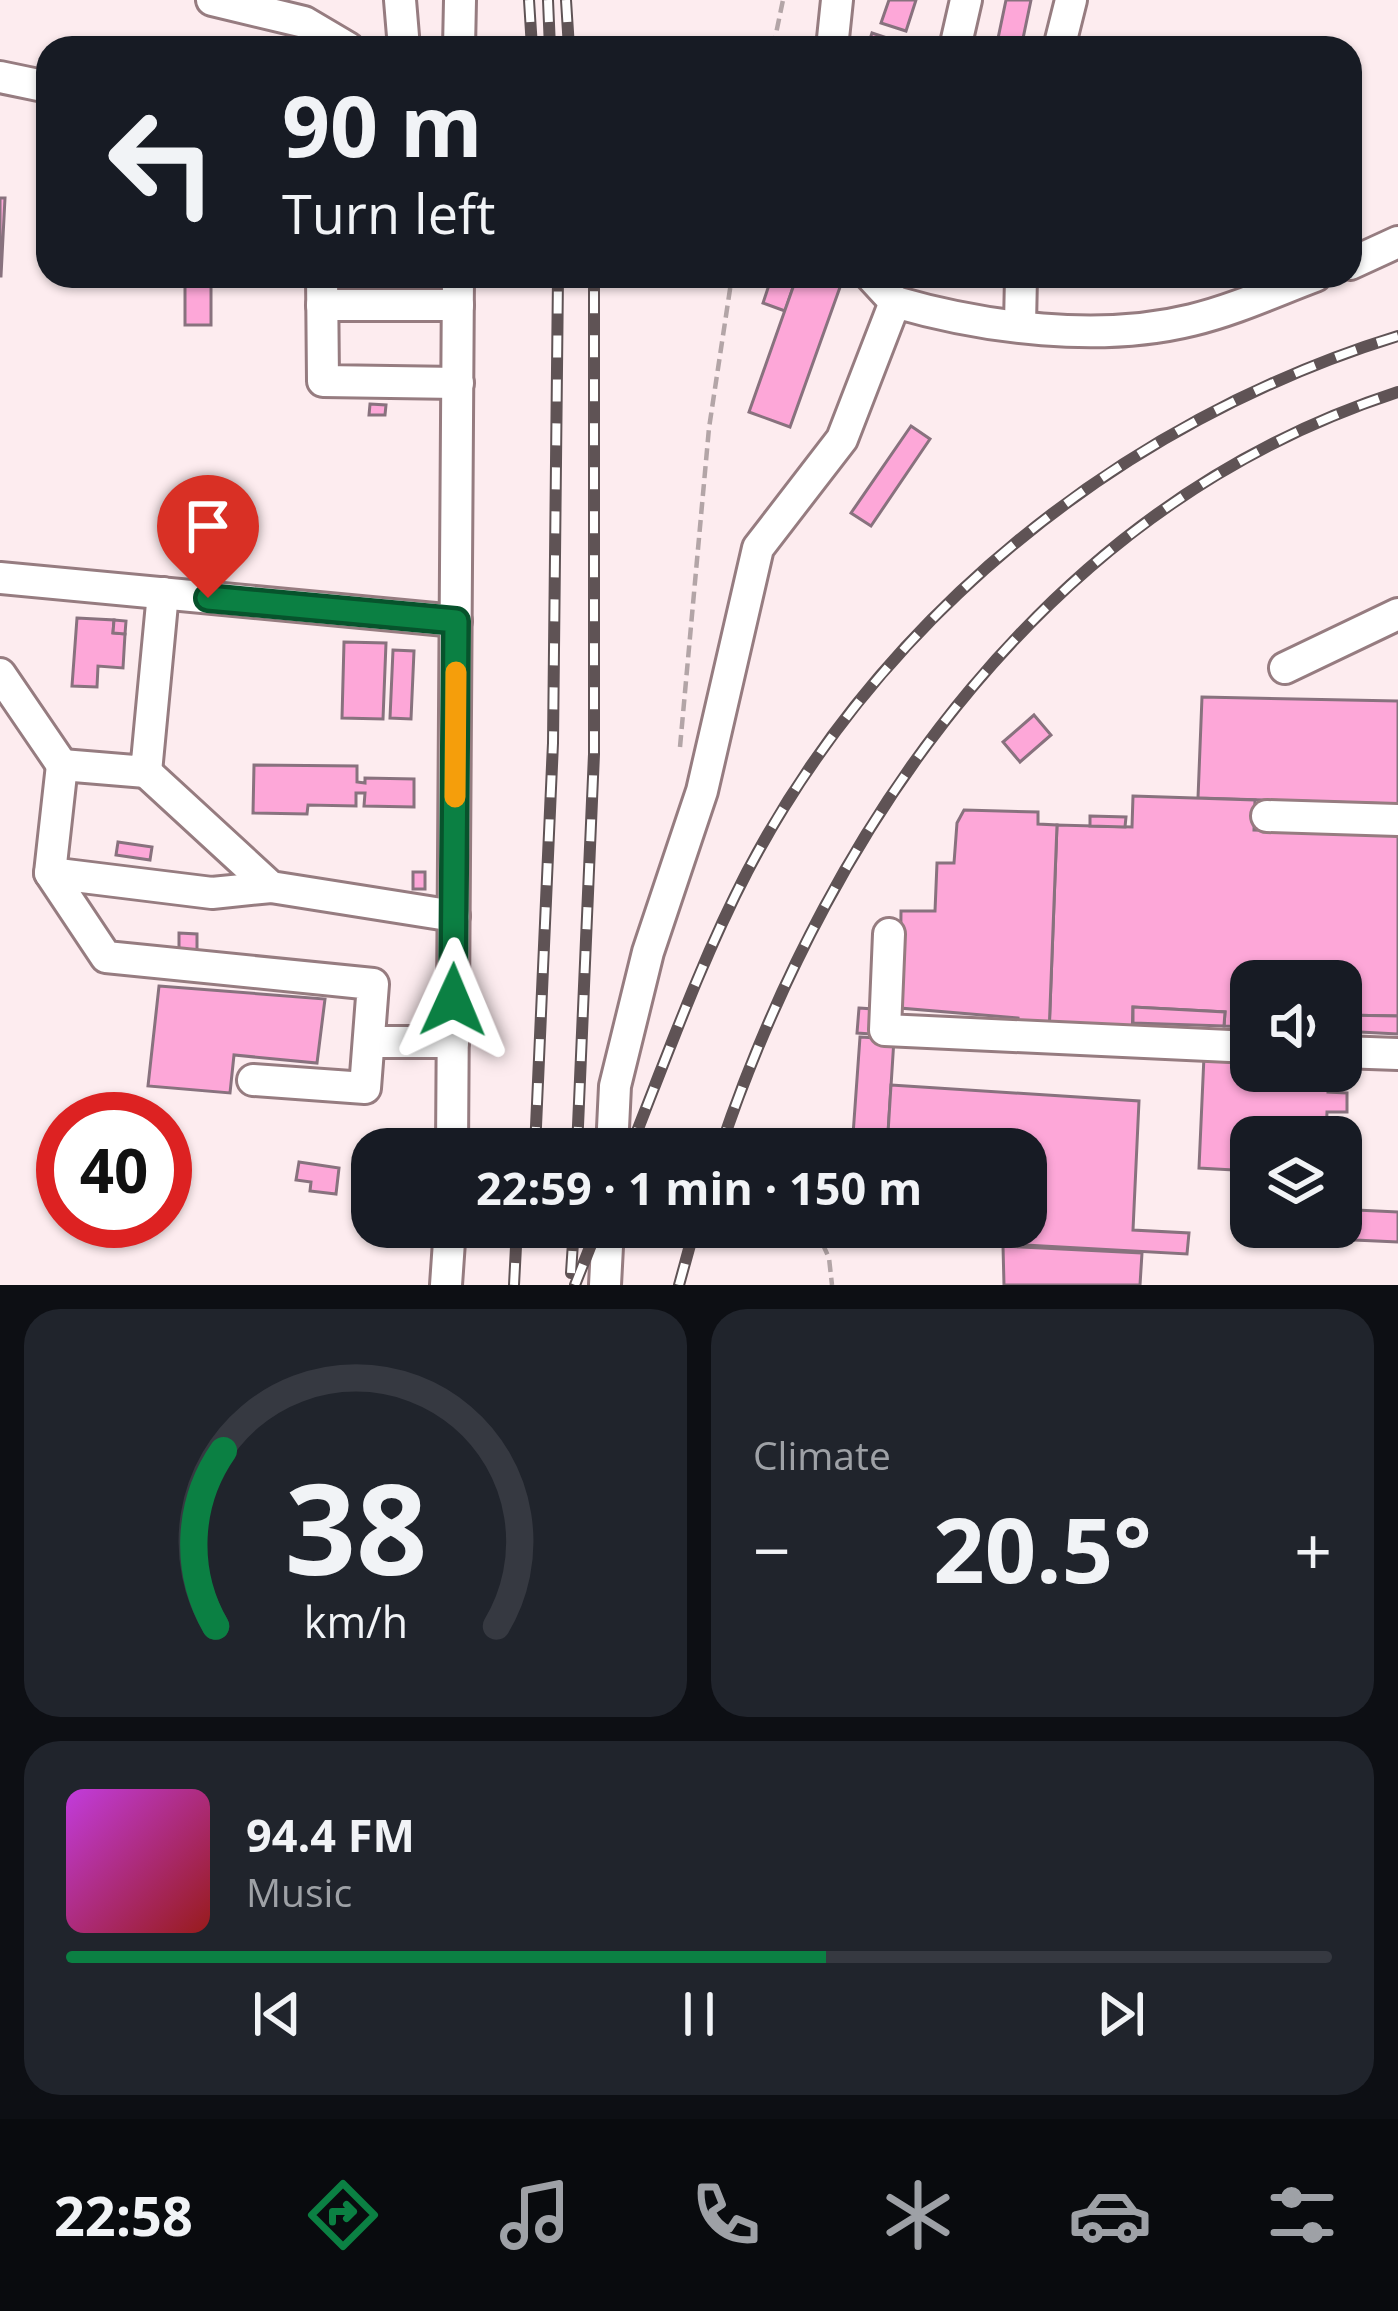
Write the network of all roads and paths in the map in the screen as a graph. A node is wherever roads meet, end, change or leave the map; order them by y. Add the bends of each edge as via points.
1 (212, 0) edge
2 (400, 0) edge
3 (460, 0) edge
4 (783, 0) edge
5 (837, 0) edge
6 (966, 0) edge
7 (1071, 0) edge
8 (328, 36) edge
9 (403, 36) edge
10 (459, 36) edge
11 (776, 36) edge
12 (833, 36) edge
13 (958, 36) edge
14 (1062, 36) edge
15 (0, 76) edge
16 (36, 84) edge
17 (1398, 242) edge
18 (1362, 258) edge
19 (730, 288) edge
20 (1022, 288) edge
21 (1282, 288) edge
22 (898, 289) edge
23 (322, 291) edge
24 (458, 291) edge
25 (1020, 325) junction
26 (458, 383) junction
27 (0, 578) edge
28 (163, 593) junction
29 (1398, 614) edge
30 (456, 621) junction
31 (1286, 668) dead end
32 (0, 674) edge
33 (680, 751) dead end
34 (62, 765) junction
35 (146, 772) junction
36 (1267, 816) dead end
37 (1398, 820) edge
38 (50, 873) junction
39 (271, 887) junction
40 (454, 916) junction
41 (889, 934) dead end
42 (369, 1042) junction
43 (453, 1042) junction
44 (1230, 1046) edge
45 (1362, 1053) edge
46 (1398, 1054) edge
47 (253, 1080) dead end
48 (452, 1128) edge
49 (613, 1128) edge
50 (449, 1248) edge
51 (607, 1248) edge
52 (825, 1248) edge
53 (446, 1285) edge
54 (605, 1285) edge
55 (832, 1285) edge

1 - 8 street via 304,22
2 - 9 street
3 - 10 street
4 - 11 path
5 - 12 street
6 - 13 street
7 - 14 street
15 - 16 street
17 - 18 street
19 - 33 path
20 - 25 street
21 - 25 street via 1190,321 1107,329
22 - 25 street via 962,321
22 - 49 street via 842,439 758,548 702,791 648,952 615,1086
23 - 24 street
23 - 26 street via 323,381
24 - 26 street
26 - 30 street
27 - 28 street
28 - 30 street
28 - 35 street
29 - 31 street
30 - 40 street
32 - 34 street
34 - 35 street
34 - 38 street
35 - 39 street
36 - 37 street
38 - 39 street via 212,893
38 - 42 street via 106,957 374,984
39 - 40 street
40 - 43 street
41 - 44 street via 885,1030
42 - 43 street
42 - 47 street via 365,1088
43 - 48 street
45 - 46 street
50 - 53 street
51 - 54 street
52 - 55 path

